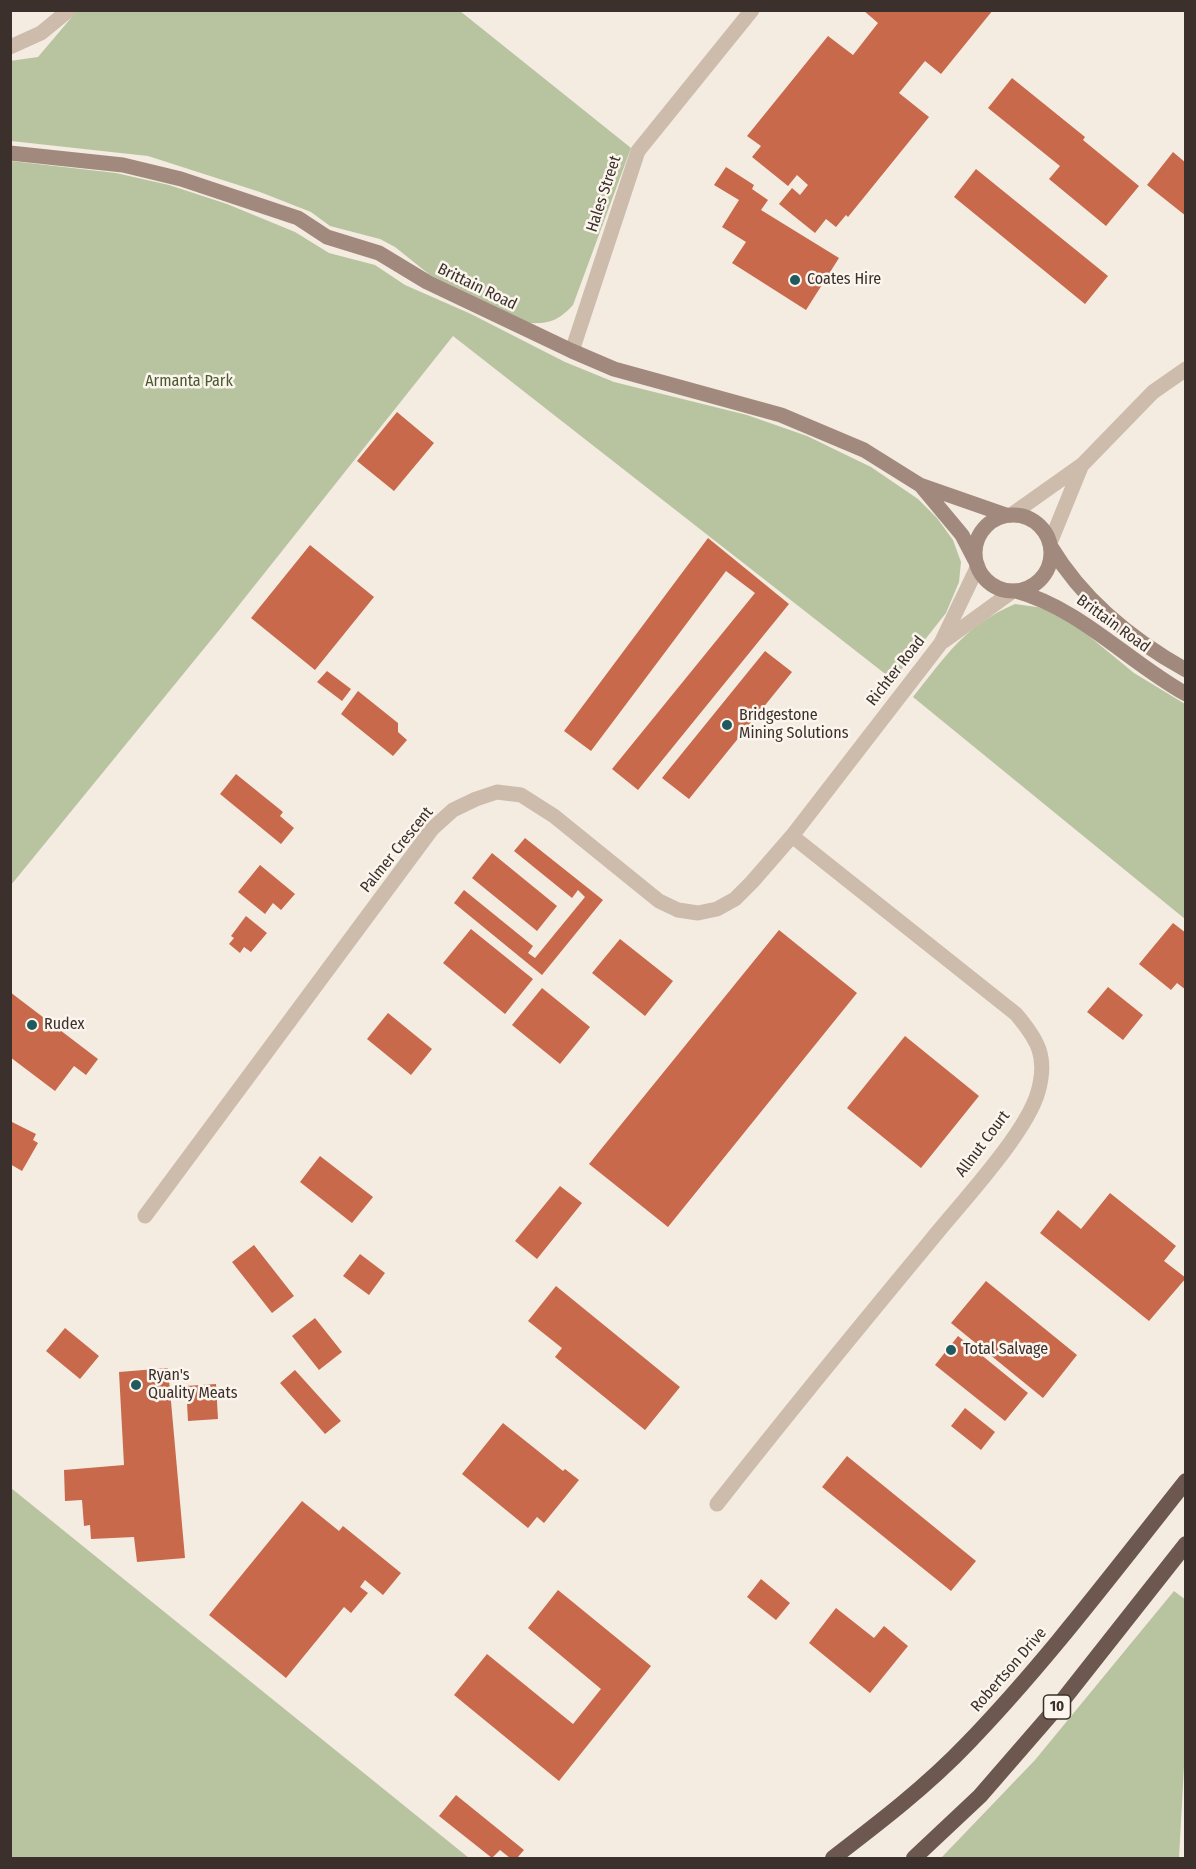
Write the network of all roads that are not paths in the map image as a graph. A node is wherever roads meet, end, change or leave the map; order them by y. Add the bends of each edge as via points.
1 (69, 10) edge
2 (752, 10) edge
3 (10, 47) edge
4 (10, 153) edge
5 (572, 351) junction
6 (1185, 369) edge
7 (1083, 464) junction
8 (920, 484) junction
9 (1008, 515) junction
10 (1051, 545) junction
11 (977, 565) junction
12 (1014, 591) junction
13 (941, 643) junction
14 (1185, 670) edge
15 (1185, 694) edge
16 (792, 836) junction
17 (144, 1216) dead end
18 (1185, 1481) edge
19 (717, 1504) dead end
20 (1185, 1544) edge
21 (833, 1858) edge
22 (914, 1858) edge

1 - 3 street via 41,33
2 - 5 street, Hales Street via 638,151
4 - 5 main road, Brittain Road via 123,165 273,209 298,218 327,237 379,253 427,282
5 - 8 main road, Brittain Road via 614,369 781,415 864,450
6 - 7 street via 1153,392
7 - 9 street
7 - 10 street
8 - 9 main road, Brittain Road
8 - 11 main road, Brittain Road via 962,535
9 - 10 main road via 1031,519 1040,525
9 - 11 main road via 984,528 975,551
10 - 12 main road via 1047,572 1028,588
10 - 14 main road, Brittain Road via 1076,584 1093,602 1152,650
11 - 12 main road via 991,584
11 - 13 street, Richter Road
12 - 13 street, Richter Road
12 - 15 main road, Brittain Road via 1035,596 1074,615
13 - 16 street, Richter Road
16 - 17 street, Palmer Crescent via 735,899 698,913 658,901 554,816 521,795 497,792 453,810 425,838
16 - 19 street, Allnut Court via 1016,1014 1034,1035 1042,1056 1042,1075 1029,1114 985,1174
18 - 21 highway, Robertson Drive / 10 via 1038,1666 967,1744 901,1806
20 - 22 highway, 10 via 1059,1705 980,1796

